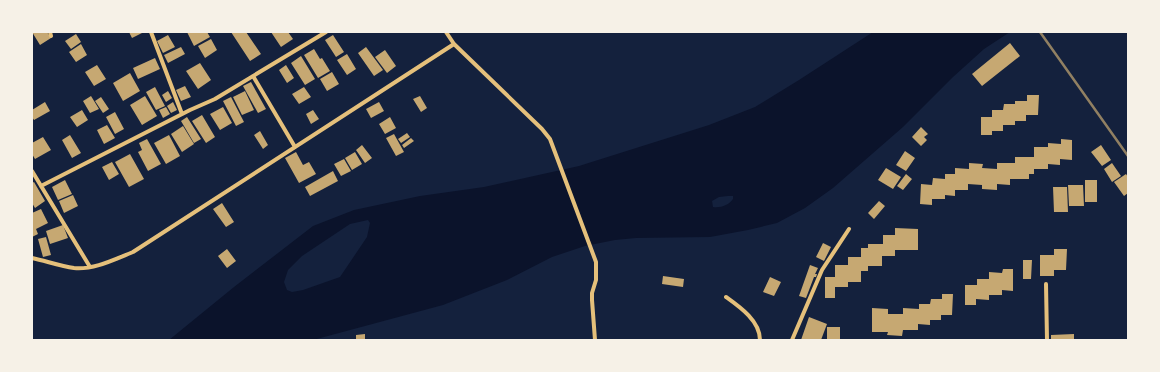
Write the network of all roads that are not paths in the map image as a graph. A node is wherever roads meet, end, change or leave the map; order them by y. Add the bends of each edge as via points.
1 (151, 32) edge
2 (326, 32) edge
3 (446, 32) edge
4 (454, 44) junction
5 (253, 76) junction
6 (182, 114) junction
7 (295, 148) junction
8 (32, 171) edge
9 (41, 186) junction
10 (849, 230) dead end
11 (32, 258) edge
12 (90, 267) junction
13 (1046, 284) dead end
14 (726, 297) dead end
15 (594, 340) edge
16 (760, 340) edge
17 (792, 340) edge
18 (1047, 340) edge

1 - 6 street
2 - 5 street
3 - 4 street
4 - 7 street
4 - 15 street via 550,139 596,262 596,280 592,293
5 - 6 street via 215,99
5 - 7 street
6 - 9 street
7 - 12 street via 133,252
8 - 9 street
9 - 12 street
10 - 17 street via 822,270
11 - 12 street via 75,268
13 - 18 street
14 - 16 street via 740,307 754,324 759,331

